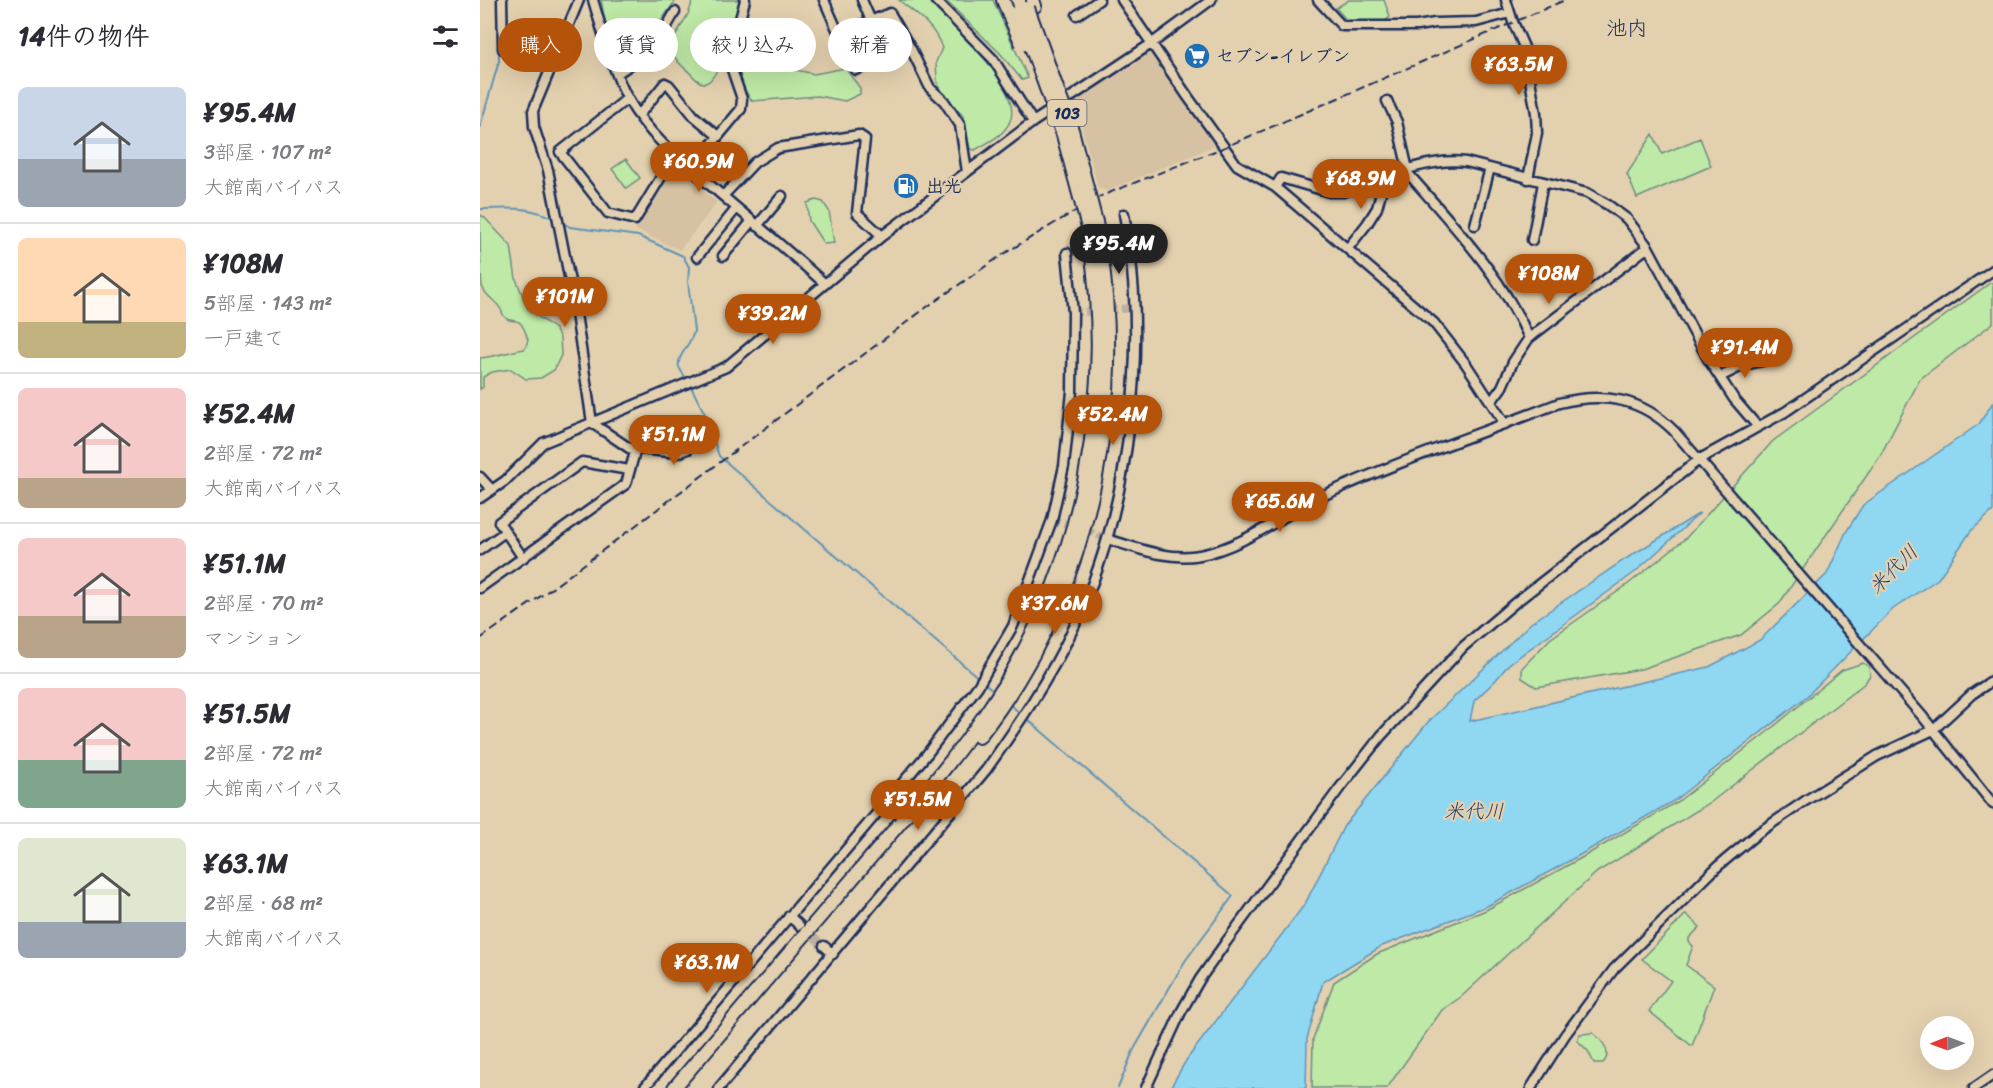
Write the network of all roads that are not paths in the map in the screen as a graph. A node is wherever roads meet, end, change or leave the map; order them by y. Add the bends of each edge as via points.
1 (502, 0) edge
2 (579, 0) edge
3 (593, 0) edge
4 (745, 0) edge
5 (824, 0) edge
6 (862, 0) edge
7 (935, 0) edge
8 (1003, 0) edge
9 (1100, 0) edge
10 (1122, 0) edge
11 (1211, 0) edge
12 (1318, 0) edge
13 (1506, 0) edge
14 (1023, 6) edge
15 (675, 12) dead end
16 (1510, 13) junction
17 (1077, 15) dead end
18 (502, 18) edge
19 (740, 18) edge
20 (832, 18) edge
21 (870, 18) edge
22 (878, 18) edge
23 (893, 18) edge
24 (1150, 44) junction
25 (912, 51) edge
26 (733, 72) edge
27 (618, 73) junction
28 (628, 98) junction
29 (1387, 101) dead end
30 (639, 115) junction
31 (1033, 122) junction
32 (718, 136) junction
33 (675, 154) junction
34 (1490, 168) junction
35 (691, 169) junction
36 (1407, 171) junction
37 (967, 172) junction
38 (1385, 177) junction
39 (1527, 179) junction
40 (1544, 183) junction
41 (1275, 187) junction
42 (723, 196) junction
43 (782, 196) dead end
44 (736, 209) junction
45 (1124, 214) dead end
46 (1092, 223) junction
47 (754, 224) junction
48 (1475, 225) dead end
49 (882, 236) junction
50 (1532, 240) dead end
51 (1648, 247) junction
52 (1348, 248) junction
53 (1067, 253) dead end
54 (723, 255) dead end
55 (697, 257) dead end
56 (1993, 270) edge
57 (825, 284) junction
58 (1529, 338) junction
59 (1772, 346) dead end
60 (1763, 361) dead end
61 (1744, 365) junction
62 (1720, 377) junction
63 (1491, 402) junction
64 (592, 423) junction
65 (1505, 424) junction
66 (1758, 427) junction
67 (694, 435) dead end
68 (630, 448) junction
69 (1700, 459) junction
70 (629, 470) junction
71 (480, 477) edge
72 (492, 490) junction
73 (480, 498) edge
74 (505, 532) junction
75 (1107, 539) junction
76 (480, 550) edge
77 (523, 558) junction
78 (480, 588) edge
79 (1993, 680) edge
80 (1933, 730) junction
81 (1993, 804) edge
82 (789, 916) junction
83 (799, 925) tunnel mouth
84 (824, 946) tunnel mouth
85 (833, 954) junction
86 (1993, 1075) edge
87 (644, 1088) edge
88 (674, 1088) edge
89 (719, 1088) edge
90 (1146, 1088) edge
91 (1531, 1088) edge
92 (1974, 1088) edge

1 - 18 street
2 - 64 street via 534,111 534,127 560,229
3 - 27 street
4 - 19 street
5 - 20 street
6 - 21 street
7 - 31 street via 993,59
8 - 14 highway
9 - 17 street
10 - 24 street
11 - 24 street
12 - 16 street via 1342,26 1476,22
13 - 16 street
14 - 46 highway, 103, bridge
14 - 46 highway, 103, bridge via 1063,102 1082,162
15 - 27 street via 649,50
16 - 39 street via 1524,46 1536,113 1537,133
22 - 23 street via 890,13
24 - 31 street
24 - 41 street via 1237,165
25 - 37 street via 930,88 960,125
26 - 32 street via 742,99 741,109
27 - 28 street
28 - 30 street
28 - 33 street via 560,152 608,213 634,220
29 - 36 street via 1397,122
30 - 32 street via 665,83
30 - 33 street
31 - 37 street
32 - 35 street
33 - 35 street
34 - 36 street via 1452,160
34 - 39 street
34 - 48 street
35 - 42 street
36 - 38 street
36 - 58 street via 1497,280
37 - 49 street
38 - 41 street via 1343,192 1329,192 1281,178
38 - 52 street via 1377,208
39 - 40 street
40 - 50 street
40 - 51 street via 1587,193 1608,205 1628,219
41 - 52 street
42 - 44 street
42 - 49 street via 755,162 778,148 859,135 865,139 857,213
43 - 47 street
44 - 47 street
44 - 55 street
45 - 75 street via 1133,289 1136,369 1125,453
46 - 88 highway, 103 via 1098,340 1096,407 1086,475 1058,572 1010,685 949,772
47 - 54 street
47 - 57 street
49 - 57 street
51 - 58 street
51 - 62 street
52 - 63 street via 1434,323
53 - 82 street via 1073,314 1072,392 1064,466 1053,520 1013,626 981,681 927,753
56 - 66 street
57 - 64 street via 726,367
58 - 63 street
59 - 61 street
60 - 61 street
61 - 62 street
62 - 66 street
63 - 65 street
64 - 68 street
64 - 72 street via 543,443
65 - 69 street via 1559,403 1603,397 1655,413
65 - 75 street via 1338,489 1247,537 1199,555 1159,554
66 - 69 street
67 - 68 street via 688,449 678,453
68 - 70 street via 635,452
69 - 80 street
69 - 90 street via 1463,646 1381,736 1200,979
70 - 74 street via 582,462 499,522
70 - 77 street via 626,484
71 - 72 street
72 - 73 street
74 - 76 street
74 - 77 street
75 - 85 street via 1075,626 1021,720 986,770
77 - 78 street
79 - 80 street
80 - 81 street
80 - 91 street via 1877,756 1805,801 1717,867 1614,969
82 - 83 street
82 - 87 street
84 - 85 street
85 - 89 street
86 - 92 street

